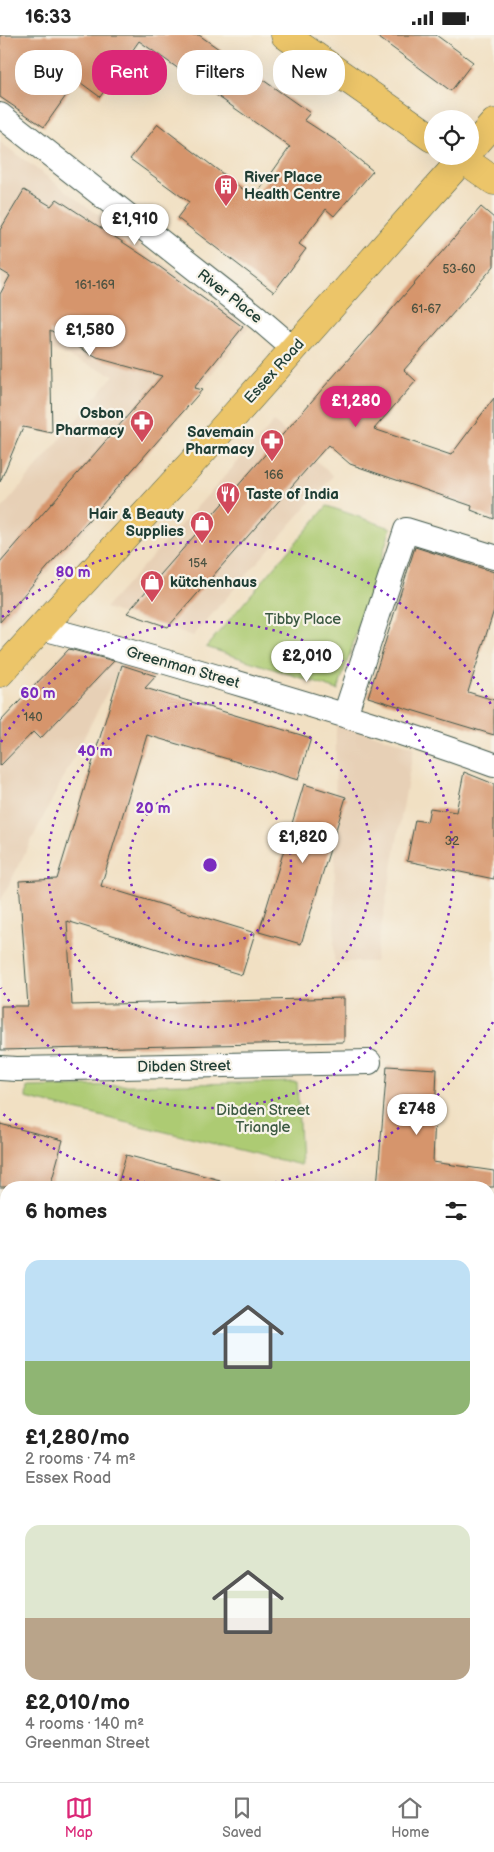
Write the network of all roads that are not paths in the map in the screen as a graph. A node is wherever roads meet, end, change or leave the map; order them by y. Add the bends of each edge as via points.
1 (285, 35) edge
2 (0, 115) edge
3 (494, 123) edge
4 (424, 132) edge
5 (479, 139) edge
6 (455, 165) edge
7 (476, 165) edge
8 (494, 181) edge
9 (294, 349) junction
10 (494, 557) edge
11 (42, 628) junction
12 (0, 673) edge
13 (345, 715) junction
14 (494, 765) edge
15 (369, 1062) dead end
16 (0, 1068) edge

1 - 4 main road
2 - 9 street, River Place
3 - 5 main road, Essex Road
6 - 9 main road, Essex Road
7 - 8 main road
9 - 11 main road, Essex Road
10 - 13 street via 406,530
11 - 12 main road, Essex Road
11 - 13 street, Greenman Street
13 - 14 street, Greenman Street
15 - 16 street, Dibden Street

